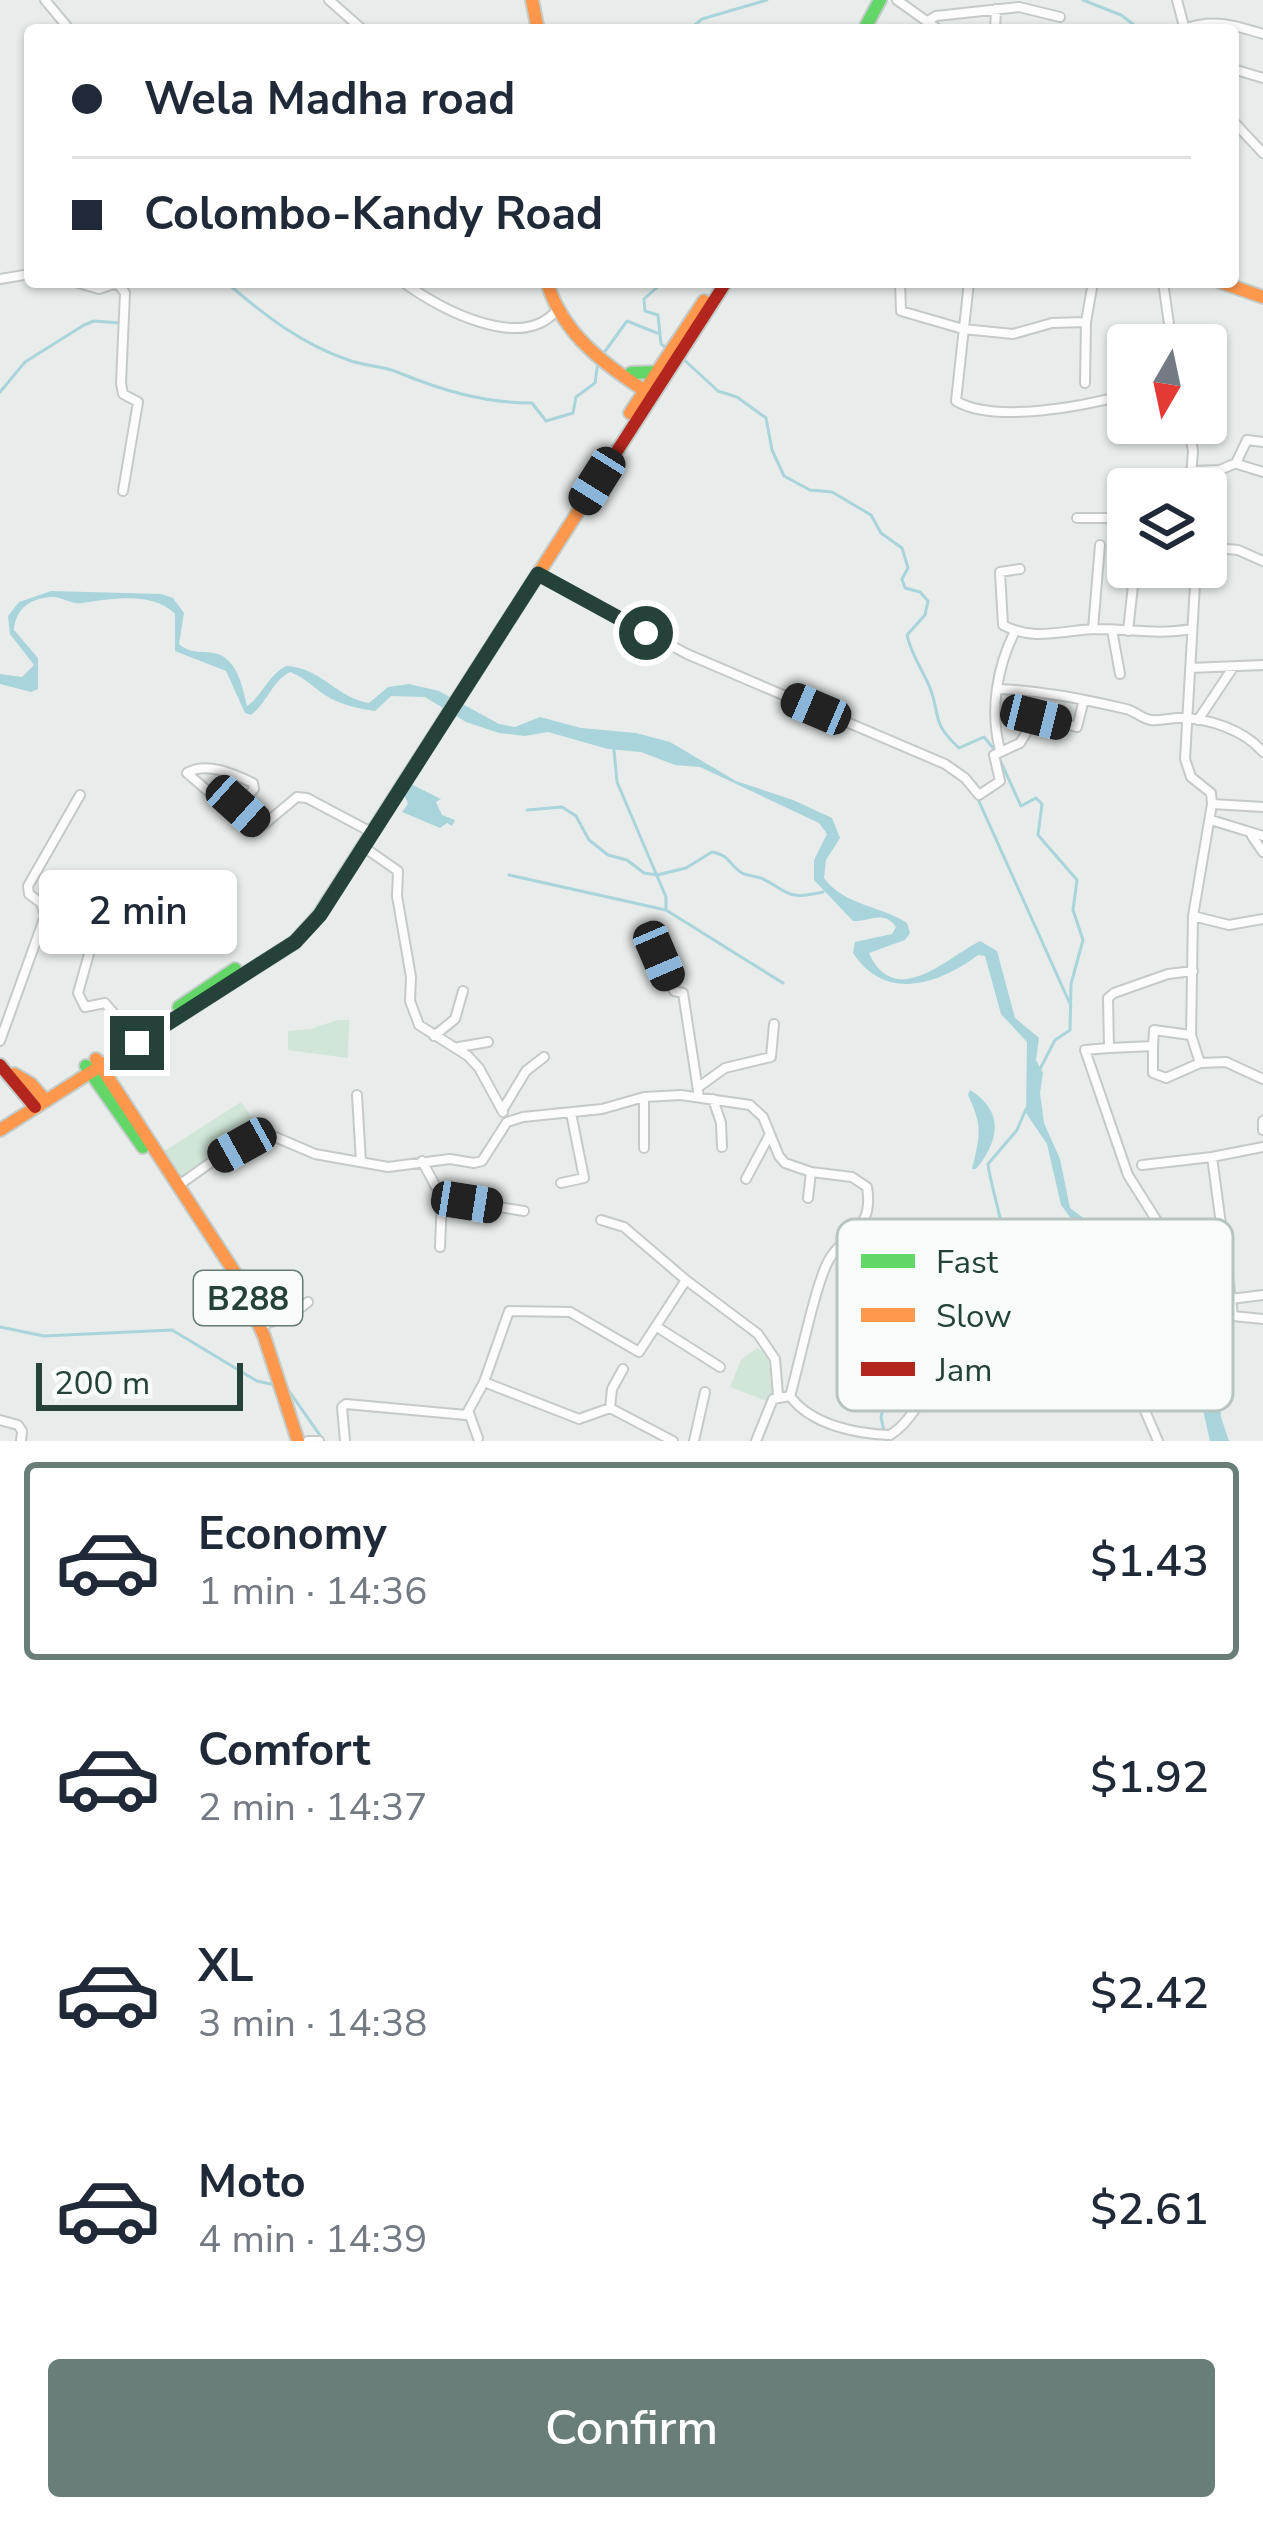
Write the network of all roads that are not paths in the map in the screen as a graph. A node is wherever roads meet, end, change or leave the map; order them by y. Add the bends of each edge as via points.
1 (45, 0) edge
2 (328, 0) edge
3 (888, 0) edge
4 (995, 9) junction
5 (1060, 17) dead end
6 (928, 21) junction
7 (65, 24) edge
8 (356, 24) edge
9 (932, 24) edge
10 (995, 24) edge
11 (1198, 24) edge
12 (1231, 24) edge
13 (1239, 127) edge
14 (1263, 153) edge
15 (121, 288) edge
16 (415, 288) edge
17 (549, 288) edge
18 (713, 288) edge
19 (722, 288) edge
20 (900, 288) edge
21 (968, 288) edge
22 (1092, 288) edge
23 (1164, 288) edge
24 (556, 310) junction
25 (1086, 322) junction
26 (1169, 324) edge
27 (963, 329) junction
28 (690, 331) junction
29 (664, 369) junction
30 (630, 378) junction
31 (1085, 383) dead end
32 (651, 392) junction
33 (1107, 398) edge
34 (628, 416) junction
35 (1263, 442) edge
36 (1236, 464) junction
37 (1225, 468) edge
38 (1263, 472) edge
39 (123, 490) dead end
40 (1077, 518) dead end
41 (1107, 518) edge
42 (1100, 545) dead end
43 (1227, 549) edge
44 (1263, 562) edge
45 (1020, 569) dead end
46 (538, 574) junction
47 (1133, 588) edge
48 (1194, 588) edge
49 (513, 607) junction
50 (1093, 629) junction
51 (1191, 629) junction
52 (1112, 630) junction
53 (1015, 631) junction
54 (1128, 631) junction
55 (1263, 665) edge
56 (1190, 668) junction
57 (1233, 668) junction
58 (1120, 674) dead end
59 (999, 689) junction
60 (1083, 703) junction
61 (1186, 718) junction
62 (1198, 720) junction
63 (1263, 752) edge
64 (996, 753) junction
65 (80, 794) dead end
66 (1212, 804) junction
67 (238, 806) junction
68 (1263, 807) edge
69 (1211, 820) junction
70 (371, 832) junction
71 (1251, 835) junction
72 (1263, 836) edge
73 (365, 848) junction
74 (1263, 852) edge
75 (1193, 916) junction
76 (1263, 919) edge
77 (94, 936) dead end
78 (659, 956) dead end
79 (1192, 971) junction
80 (463, 991) dead end
81 (206, 993) junction
82 (774, 1024) dead end
83 (132, 1035) junction
84 (1191, 1035) junction
85 (434, 1036) junction
86 (0, 1041) edge
87 (488, 1042) dead end
88 (1153, 1046) junction
89 (458, 1047) junction
90 (1109, 1048) junction
91 (544, 1057) dead end
92 (1200, 1063) junction
93 (93, 1067) junction
94 (3, 1068) edge
95 (1263, 1078) edge
96 (700, 1086) junction
97 (356, 1095) dead end
98 (644, 1097) junction
99 (699, 1097) junction
100 (713, 1099) junction
101 (38, 1100) junction
102 (571, 1112) junction
103 (505, 1117) junction
104 (0, 1119) edge
105 (0, 1130) edge
106 (771, 1133) junction
107 (722, 1147) dead end
108 (1263, 1147) edge
109 (644, 1148) dead end
110 (1211, 1157) junction
111 (422, 1161) junction
112 (361, 1162) junction
113 (1142, 1165) dead end
114 (811, 1172) junction
115 (746, 1180) dead end
116 (560, 1183) dead end
117 (178, 1186) junction
118 (442, 1198) junction
119 (808, 1198) dead end
120 (524, 1211) dead end
121 (865, 1219) edge
122 (1156, 1219) edge
123 (1220, 1219) edge
124 (601, 1220) dead end
125 (440, 1247) dead end
126 (837, 1251) edge
127 (686, 1280) junction
128 (1263, 1295) edge
129 (1233, 1299) edge
130 (308, 1302) dead end
131 (1233, 1316) edge
132 (1263, 1319) edge
133 (261, 1325) junction
134 (657, 1327) junction
135 (720, 1367) dead end
136 (623, 1369) dead end
137 (484, 1382) junction
138 (705, 1392) dead end
139 (778, 1395) junction
140 (790, 1396) junction
141 (610, 1408) junction
142 (915, 1411) edge
143 (1145, 1411) edge
144 (469, 1413) junction
145 (0, 1420) edge
146 (478, 1438) edge
147 (21, 1441) edge
148 (298, 1441) edge
149 (308, 1441) edge
150 (319, 1441) edge
151 (345, 1441) edge
152 (669, 1441) edge
153 (694, 1441) edge
154 (756, 1441) edge
155 (1158, 1441) edge

1 - 7 street
2 - 8 street
3 - 6 street
4 - 5 street
4 - 6 street
4 - 10 street
6 - 9 street
11 - 12 street
13 - 14 street
15 - 39 street via 121,383 138,402
16 - 24 street via 490,325 532,328
17 - 24 main road
18 - 28 main road
19 - 28 main road
20 - 27 street via 902,311
21 - 27 street
22 - 25 street
23 - 26 street
24 - 30 main road via 574,337
25 - 27 street via 1013,334
25 - 31 street
27 - 33 street via 954,397 964,406 1048,410
28 - 29 main road
29 - 30 main road
29 - 32 main road
30 - 32 main road
30 - 34 main road
32 - 34 main road
32 - 46 main road
34 - 49 main road
35 - 36 street via 1247,440
36 - 37 street
36 - 38 street
40 - 41 street
42 - 50 street
43 - 44 street
45 - 53 street via 1000,572 1003,625
46 - 49 main road
46 - 64 street via 687,654 945,764 979,795 1000,781
47 - 54 street
48 - 51 street
49 - 70 main road
50 - 52 street
50 - 53 street
51 - 54 street
51 - 56 street
52 - 54 street
52 - 58 street
53 - 59 street
55 - 57 street
56 - 57 street
56 - 61 street
57 - 62 street
59 - 60 street via 1053,691
59 - 64 street
60 - 61 street via 1147,720
60 - 64 street via 1077,727 1036,717 1020,743
61 - 62 street
61 - 66 street via 1185,759
62 - 63 street via 1243,734
65 - 86 street via 28,886 45,916
66 - 68 street
66 - 69 street
67 - 67 street via 224,805 188,771 219,770 253,783
67 - 70 street via 265,827 288,802 307,798
69 - 71 street
69 - 75 street
70 - 73 main road
70 - 81 main road via 296,930
71 - 72 street
71 - 74 street
73 - 81 main road via 295,942
73 - 85 street via 398,871 410,1000 419,1025
75 - 76 street via 1228,925
75 - 79 street
77 - 83 street via 78,993 85,1006 112,1006
78 - 96 street via 674,991 683,993
79 - 84 street
79 - 90 street via 1108,998
80 - 85 street via 455,1019
81 - 83 main road
81 - 93 main road
82 - 96 street via 771,1057 725,1068
83 - 93 main road
84 - 88 street via 1154,1030
84 - 92 street
85 - 89 street
87 - 89 street
88 - 90 street
88 - 92 street via 1153,1073 1166,1078
89 - 103 street
90 - 122 street via 1085,1050 1128,1175
91 - 103 street via 526,1071
92 - 95 street via 1226,1062
93 - 101 main road
93 - 117 main road, B288
94 - 101 main road
96 - 99 street
97 - 112 street
98 - 99 street
98 - 102 street
98 - 109 street
99 - 100 street
100 - 106 street via 751,1105
100 - 107 street
101 - 104 main road
101 - 105 main road
102 - 103 street
102 - 116 street via 584,1178
103 - 111 street via 482,1161
106 - 114 street via 778,1156
106 - 115 street
108 - 110 street
110 - 113 street
110 - 123 street
111 - 112 street
111 - 118 street
112 - 117 street via 314,1154 266,1133
114 - 119 street
114 - 121 street via 867,1187
117 - 133 main road, B288
118 - 120 street
118 - 125 street
124 - 127 street via 624,1227
126 - 140 street
127 - 134 street
127 - 139 street via 758,1334 775,1358
128 - 129 street
130 - 133 street
131 - 132 street
133 - 148 main road, B288
134 - 135 street
134 - 137 street via 639,1352 570,1312 509,1311
136 - 141 street
137 - 141 street via 579,1419
137 - 144 street
138 - 153 street
139 - 140 street
139 - 154 street
140 - 142 street via 813,1417 885,1435
141 - 152 street
143 - 155 street
144 - 146 street
144 - 151 street via 346,1405
145 - 147 street via 18,1425
149 - 150 street

